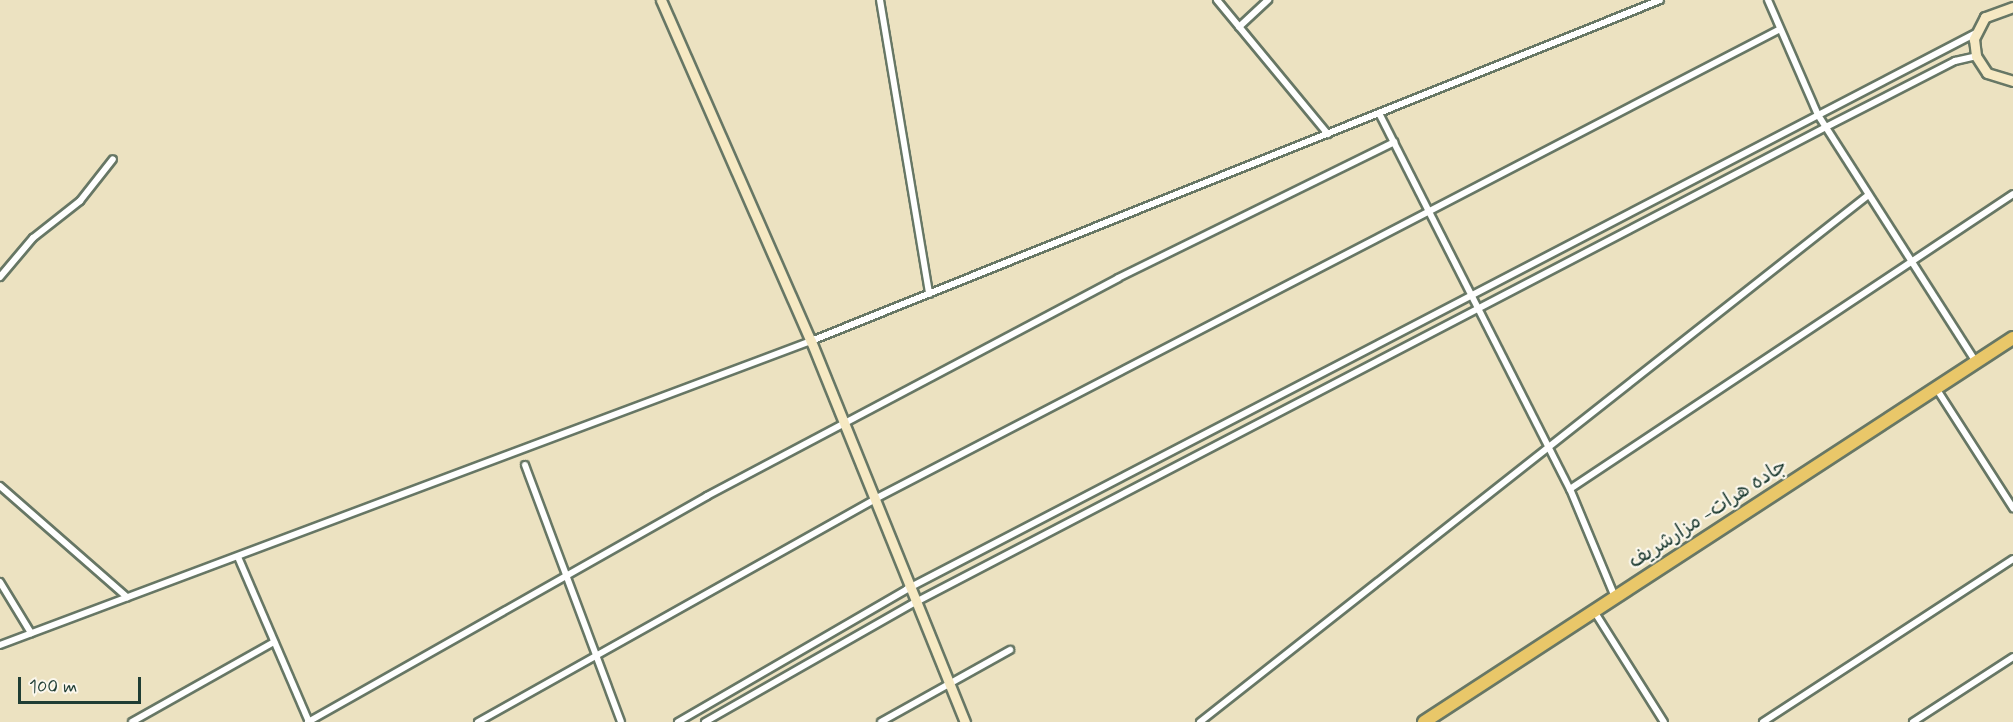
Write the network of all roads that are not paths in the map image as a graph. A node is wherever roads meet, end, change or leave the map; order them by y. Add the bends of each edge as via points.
1 (661, 0) edge
2 (880, 0) edge
3 (1217, 0) edge
4 (1268, 0) edge
5 (1660, 0) edge
6 (1768, 0) edge
7 (1991, 0) edge
8 (2013, 7) edge
9 (1996, 10) junction
10 (1239, 27) junction
11 (1780, 29) junction
12 (1976, 33) junction
13 (1976, 56) junction
14 (2013, 81) edge
15 (1379, 113) junction
16 (1818, 115) junction
17 (1826, 127) junction
18 (1328, 134) junction
19 (1394, 142) junction
20 (113, 159) dead end
21 (2013, 194) edge
22 (1867, 196) junction
23 (1430, 215) junction
24 (1910, 261) junction
25 (0, 277) edge
26 (929, 294) junction
27 (1469, 295) junction
28 (1476, 311) junction
29 (2013, 338) edge
30 (811, 341) junction
31 (1976, 362) junction
32 (1936, 388) junction
33 (844, 426) junction
34 (1548, 446) junction
35 (525, 465) dead end
36 (0, 486) edge
37 (1570, 489) junction
38 (873, 501) junction
39 (2013, 508) edge
40 (238, 557) junction
41 (2013, 559) edge
42 (571, 577) junction
43 (0, 582) edge
44 (907, 589) junction
45 (127, 597) junction
46 (1615, 597) junction
47 (914, 603) junction
48 (1594, 611) junction
49 (31, 633) junction
50 (274, 642) junction
51 (0, 645) edge
52 (1010, 650) dead end
53 (599, 654) junction
54 (2013, 657) edge
55 (948, 684) junction
56 (132, 722) edge
57 (309, 722) edge
58 (478, 722) edge
59 (621, 722) edge
60 (678, 722) edge
61 (705, 722) edge
62 (881, 722) edge
63 (965, 722) edge
64 (1200, 722) edge
65 (1424, 722) edge
66 (1664, 722) edge
67 (1763, 722) edge
68 (1913, 722) edge

1 - 30 street
2 - 26 street
3 - 10 street
4 - 10 street
5 - 15 street
6 - 11 street
7 - 9 street
8 - 9 street
9 - 12 street
10 - 18 street
11 - 16 street
11 - 23 street
12 - 13 street
12 - 16 street
13 - 14 street via 1987,73
13 - 17 street via 1955,61
15 - 18 street
15 - 19 street
16 - 17 street
16 - 27 street
17 - 22 street
17 - 28 street
18 - 26 street
19 - 23 street
19 - 33 street via 1118,278
20 - 25 street via 80,201 33,238
21 - 24 street
22 - 24 street
22 - 34 street
23 - 27 street
23 - 38 street
24 - 31 street
24 - 37 street
26 - 30 street
27 - 28 street
27 - 44 street
28 - 34 street
28 - 47 street
29 - 31 highway, جاده هرات- مزارشریف
30 - 33 street
30 - 40 street via 512,449
31 - 32 highway, جاده هرات- مزارشریف
32 - 39 street
32 - 46 highway, جاده هرات- مزارشریف
33 - 38 street
33 - 42 street via 707,496
34 - 37 street
34 - 64 street
35 - 42 street
36 - 45 street
37 - 46 street
38 - 44 street
38 - 53 street
40 - 45 street
40 - 50 street
41 - 67 street
42 - 53 street
42 - 57 street
43 - 49 street
44 - 47 street
44 - 60 street
45 - 49 street
46 - 48 highway, جاده هرات- مزارشریف
47 - 55 street
47 - 61 street
48 - 65 highway, جاده هرات- مزارشریف
48 - 66 street
49 - 51 street
50 - 56 street
50 - 57 street
52 - 55 street
53 - 58 street
53 - 59 street
54 - 68 street
55 - 62 street
55 - 63 street

